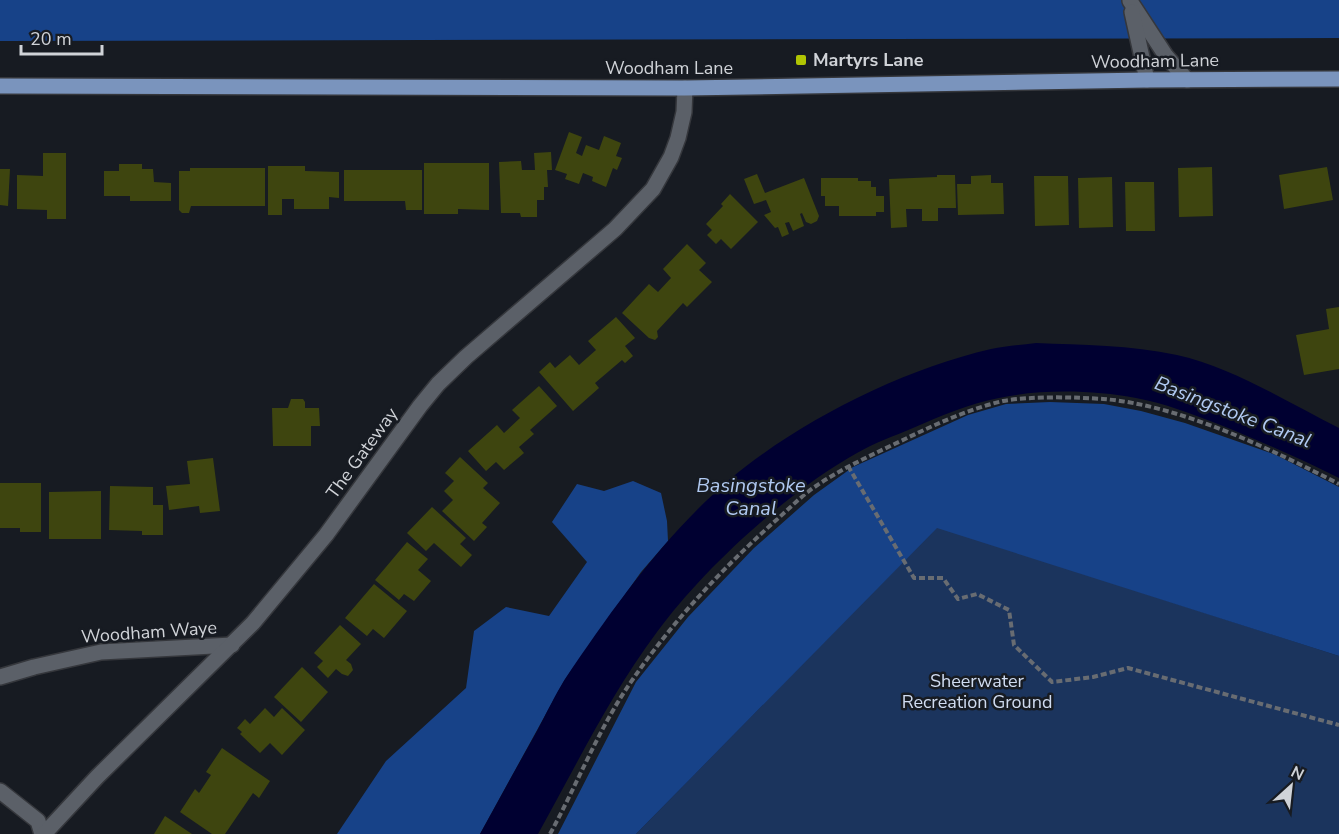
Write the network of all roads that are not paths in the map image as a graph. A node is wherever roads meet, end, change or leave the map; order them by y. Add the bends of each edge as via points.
1 (1130, 1) edge
2 (1339, 79) edge
3 (1147, 80) junction
4 (1187, 80) junction
5 (0, 86) edge
6 (685, 88) junction
7 (232, 645) junction
8 (0, 677) edge
9 (0, 791) edge
10 (43, 834) edge

1 - 3 street
1 - 4 street
2 - 4 main road, Woodham Lane
3 - 4 main road, Woodham Lane
3 - 6 main road, Woodham Lane
5 - 6 main road, Woodham Lane
6 - 7 street, The Gateway via 678,138 653,189 615,229 438,384 326,535
7 - 8 street, Woodham Waye via 101,652
7 - 10 street, The Gateway
9 - 10 street via 38,821

